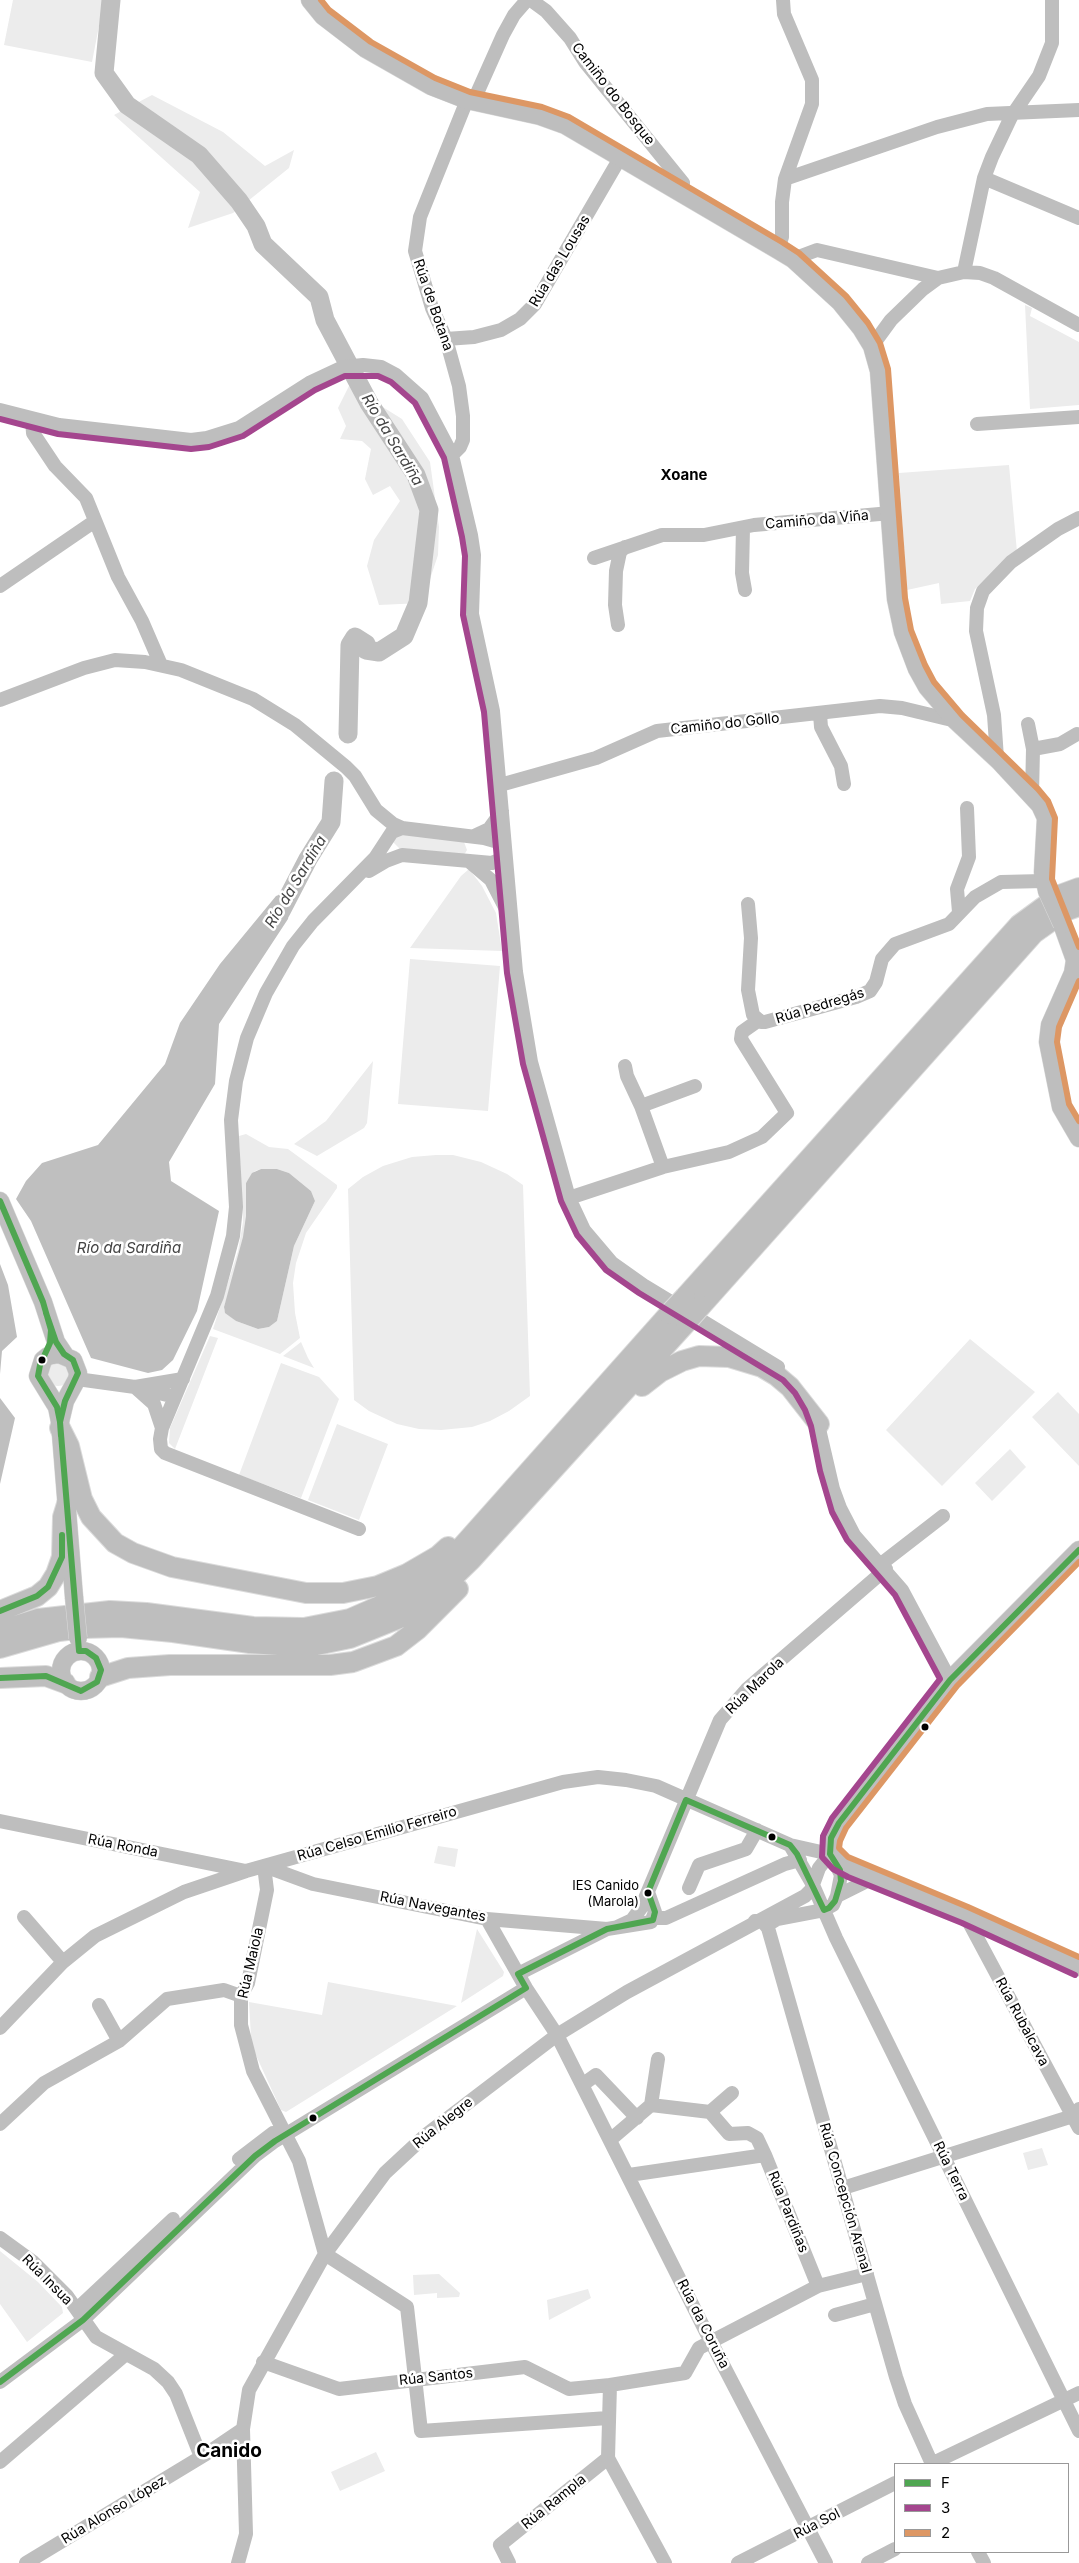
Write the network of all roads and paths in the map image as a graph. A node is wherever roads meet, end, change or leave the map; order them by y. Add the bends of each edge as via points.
1 (310, 0) edge
2 (527, 0) edge
3 (532, 0) edge
4 (783, 0) edge
5 (1052, 0) edge
6 (471, 100) junction
7 (1079, 110) edge
8 (1016, 112) junction
9 (620, 158) junction
10 (984, 178) junction
11 (785, 179) junction
12 (681, 195) junction
13 (1079, 218) edge
14 (778, 250) junction
15 (793, 259) junction
16 (964, 272) junction
17 (938, 278) junction
18 (1079, 325) edge
19 (446, 339) junction
20 (872, 346) junction
21 (0, 410) edge
22 (1079, 417) edge
23 (32, 419) junction
24 (977, 424) dead end
25 (452, 455) junction
26 (891, 512) junction
27 (1079, 518) edge
28 (96, 521) junction
29 (743, 528) junction
30 (626, 546) junction
31 (594, 558) dead end
32 (0, 586) edge
33 (745, 590) dead end
34 (618, 626) dead end
35 (161, 665) junction
36 (0, 700) edge
37 (820, 714) junction
38 (956, 721) junction
39 (1028, 724) dead end
40 (1077, 734) dead end
41 (1033, 749) junction
42 (997, 758) junction
43 (844, 784) dead end
44 (500, 785) junction
45 (1032, 795) junction
46 (967, 808) dead end
47 (502, 811) junction
48 (402, 828) junction
49 (474, 836) junction
50 (505, 850) junction
51 (470, 863) junction
52 (348, 885) junction
53 (1045, 886) junction
54 (1079, 888) edge
55 (748, 904) dead end
56 (1079, 906) edge
57 (959, 912) junction
58 (511, 920) junction
59 (1077, 960) edge
60 (759, 1020) junction
61 (625, 1066) dead end
62 (695, 1086) dead end
63 (641, 1106) junction
64 (1079, 1138) edge
65 (663, 1167) junction
66 (569, 1198) junction
67 (0, 1200) edge
68 (693, 1302) junction
69 (678, 1319) junction
70 (52, 1330) junction
71 (64, 1354) junction
72 (43, 1360) junction
73 (183, 1379) junction
74 (74, 1384) junction
75 (135, 1387) junction
76 (47, 1391) junction
77 (175, 1397) junction
78 (617, 1401) junction
79 (819, 1424) junction
80 (60, 1425) junction
81 (162, 1428) junction
82 (512, 1489) junction
83 (535, 1490) junction
84 (67, 1504) junction
85 (943, 1516) dead end
86 (359, 1529) dead end
87 (1079, 1550) edge
88 (884, 1567) junction
89 (0, 1611) edge
90 (0, 1631) edge
91 (79, 1645) junction
92 (0, 1648) edge
93 (100, 1677) junction
94 (0, 1678) edge
95 (950, 1680) junction
96 (65, 1683) junction
97 (686, 1800) junction
98 (0, 1821) edge
99 (757, 1830) junction
100 (790, 1845) junction
101 (830, 1854) junction
102 (800, 1860) junction
103 (264, 1866) junction
104 (246, 1871) junction
105 (873, 1878) junction
106 (813, 1885) junction
107 (689, 1888) dead end
108 (837, 1896) junction
109 (824, 1910) junction
110 (646, 1914) junction
111 (965, 1915) junction
112 (24, 1917) dead end
113 (487, 1919) junction
114 (756, 1921) junction
115 (612, 1928) junction
116 (768, 1928) junction
117 (63, 1962) junction
118 (1079, 1967) edge
119 (522, 1981) junction
120 (241, 1996) junction
121 (99, 2005) dead end
122 (0, 2028) edge
123 (557, 2035) junction
124 (119, 2041) junction
125 (658, 2059) dead end
126 (582, 2085) junction
127 (732, 2093) dead end
128 (651, 2106) junction
129 (710, 2112) junction
130 (637, 2118) junction
131 (1077, 2118) edge
132 (0, 2124) edge
133 (284, 2131) junction
134 (610, 2140) junction
135 (765, 2156) junction
136 (944, 2157) junction
137 (629, 2175) junction
138 (842, 2188) junction
139 (0, 2238) edge
140 (325, 2254) junction
141 (867, 2274) junction
142 (818, 2286) junction
143 (875, 2304) junction
144 (80, 2315) junction
145 (835, 2315) dead end
146 (712, 2342) junction
147 (126, 2354) junction
148 (263, 2362) junction
149 (415, 2379) junction
150 (0, 2382) edge
151 (610, 2385) junction
152 (1079, 2393) edge
153 (1064, 2400) junction
154 (608, 2418) junction
155 (243, 2429) junction
156 (1079, 2431) edge
157 (201, 2457) junction
158 (608, 2458) junction
159 (0, 2462) edge
160 (932, 2463) edge
161 (934, 2463) edge
162 (894, 2484) edge
163 (809, 2528) junction
164 (246, 2534) junction
165 (894, 2550) edge
166 (26, 2563) edge
167 (238, 2563) edge
168 (248, 2563) edge
169 (509, 2563) edge
170 (665, 2563) edge
171 (738, 2563) edge
172 (826, 2563) edge
173 (868, 2563) edge

1 - 6 main road via 323,16 366,49 431,86
2 - 6 street via 514,15
3 - 12 street, Camiño do Bosque via 570,38 585,62 683,183
4 - 11 street via 784,14 812,80 812,104
5 - 8 street via 1052,43 1039,76
6 - 9 main road via 556,122
6 - 19 street, Rúa de Botana via 420,217 415,250 432,308
7 - 8 street
8 - 10 street
8 - 11 street via 987,114 937,127
9 - 12 main road
9 - 19 street, Rúa das Lousas via 536,304 520,320 501,330 474,337
10 - 13 street
10 - 16 street
11 - 14 street via 782,237
12 - 14 main road
14 - 15 main road
15 - 17 street via 817,250
15 - 20 main road via 840,302
16 - 17 street
16 - 18 street via 994,278
17 - 20 street via 890,320
19 - 25 street, Rúa de Botana via 459,386 463,416 462,440
20 - 26 main road via 879,371
21 - 23 street
22 - 24 street
23 - 25 street via 59,426 173,439 208,438 239,428 311,382 343,367 363,365 381,367 411,386 433,416
23 - 28 street via 34,434 55,466 86,498
25 - 44 street via 474,555 472,614 493,711
26 - 29 street, Camiño da Viña
26 - 38 main road via 896,599 903,632 927,687
27 - 42 street via 1011,562 983,591 977,608 976,631 994,715
28 - 32 street
28 - 35 street via 118,577
29 - 30 street, Camiño da Viña via 704,536 662,535
29 - 33 street
30 - 31 street, Camiño da Viña
30 - 34 street via 620,552 616,571
35 - 36 street via 130,660 100,663
35 - 48 street via 235,690 295,725 355,776 382,817
37 - 38 street, Camiño do Gollo via 880,706
37 - 43 street via 825,735 841,766
37 - 44 street, Camiño do Gollo via 657,731 596,758
38 - 42 main road
39 - 41 street
40 - 41 street via 1060,744
41 - 45 street
42 - 45 main road
44 - 47 street
45 - 53 main road via 1046,818
46 - 57 street via 969,857 957,889
47 - 49 street via 489,829
47 - 50 street
48 - 49 street
48 - 52 street via 392,832 375,858
49 - 50 street via 498,842
50 - 51 street via 496,862
50 - 58 street
51 - 52 street via 402,855 386,861
51 - 58 street via 491,880
52 - 73 street via 313,921 290,951 266,993 247,1038 236,1081 231,1120 236,1207 233,1236 217,1296
53 - 57 street, Rúa Pedregás via 1001,882 975,897
53 - 59 main road, bridge
54 - 68 highway via 1060,895 1019,924
55 - 60 street, Rúa Pedregás via 751,938 748,990 753,1015
56 - 68 highway via 1065,911 1034,933
57 - 60 street, Rúa Pedregás via 949,924 895,944 882,959 870,991 765,1022
58 - 66 street via 531,1062
59 - 64 main road via 1050,1025 1048,1042 1061,1107
60 - 65 street via 742,1032 741,1039 787,1113 762,1137 729,1152
61 - 63 street
62 - 63 street
63 - 65 street
65 - 66 street
66 - 79 street via 584,1230 612,1263 789,1374 808,1397
67 - 70 main road
68 - 69 highway, bridge
69 - 78 highway
69 - 82 highway
70 - 71 main road
70 - 72 main road
71 - 72 main road
71 - 74 main road via 76,1366
72 - 76 main road via 38,1376
73 - 75 street
73 - 77 street
74 - 75 street
74 - 76 main road via 59,1394
74 - 80 main road
75 - 77 street
75 - 81 street via 154,1404
76 - 80 main road via 57,1407
77 - 81 street
78 - 79 highway via 682,1360 715,1355 746,1360 762,1367 790,1387
78 - 83 highway
79 - 88 street via 840,1508 854,1535
80 - 82 highway via 69,1446 82,1499 91,1517 115,1543 132,1553 172,1567 306,1594 342,1593 378,1586 407,1574 438,1556 497,1499
80 - 84 main road
81 - 86 street via 160,1444 165,1453
82 - 90 highway via 435,1574 396,1599 350,1619 304,1628 254,1627 146,1612 110,1611 38,1619
83 - 92 highway via 440,1590 402,1617 350,1638 307,1647 121,1627 83,1628 39,1636
83 - 93 highway via 516,1520 450,1596 418,1629 396,1646 375,1656 330,1666 154,1666 128,1668
84 - 89 highway via 63,1517 62,1557 48,1587 37,1596
84 - 91 main road, bridge
85 - 88 street, Rúa Marola
87 - 95 main road
88 - 95 street via 902,1590
88 - 97 street, Rúa Marola via 747,1689 720,1720
91 - 93 main road via 96,1658
91 - 96 main road via 64,1660 61,1672
93 - 96 main road via 93,1686 81,1691
94 - 96 highway via 46,1676
95 - 101 main road via 839,1823 831,1838
97 - 99 street, Rúa Celso Emilio Ferreiro
97 - 103 street, Rúa Celso Emilio Ferreiro via 656,1786 626,1780 576,1779
97 - 110 street, Rúa Marola via 648,1892
98 - 104 street, Rúa Ronda
99 - 100 street, Rúa Celso Emilio Ferreiro
99 - 107 street via 746,1850 698,1865
100 - 101 street, Rúa Celso Emilio Ferreiro
100 - 102 street
101 - 105 main road via 844,1865
101 - 106 street
101 - 108 street via 841,1875
102 - 106 street
102 - 110 street, Rúa Navegantes via 666,1918
103 - 104 street, Rúa Celso Emilio Ferreiro
103 - 113 street, Rúa Navegantes via 313,1884
103 - 120 street, Rúa Maiola via 267,1890 248,1983
104 - 117 street, Rúa Celso Emilio Ferreiro via 184,1892 95,1936
105 - 108 street
105 - 111 main road
106 - 109 street, Rúa Terra
106 - 114 street, Rúa Alegre via 805,1896
108 - 109 street via 833,1904
109 - 116 street via 776,1920
109 - 136 street, Rúa Terra
110 - 115 street, Rúa Navegantes
111 - 118 main road
111 - 131 street, Rúa Rubalcava
112 - 117 street
113 - 115 street, Rúa Navegantes
113 - 119 street, Rúa da Coruña
114 - 116 street via 763,1922
114 - 123 street, Rúa Alegre via 627,1992
115 - 119 street, Rúa Navegantes
116 - 138 street, Rúa Concepción Arenal
117 - 122 street, Rúa Celso Emilio Ferreiro
119 - 123 street, Rúa da Coruña
119 - 133 street, Rúa Navegantes
120 - 124 street via 224,1990 167,1999
120 - 133 street, Rúa Maiola via 241,2025 253,2071
121 - 124 street
123 - 126 street, Rúa da Coruña
123 - 140 street, Rúa Alegre via 426,2134 385,2173
124 - 132 street via 44,2083
125 - 128 street
126 - 130 street via 596,2075
126 - 134 street, Rúa da Coruña
127 - 129 street
128 - 129 street
128 - 130 street
129 - 135 street via 729,2134 748,2133 757,2138
130 - 134 street
131 - 136 street
133 - 140 street, Rúa Maiola via 300,2161
133 - 144 street, Rúa Navegantes
134 - 137 street, Rúa da Coruña
135 - 137 street, Rúa Pardiñas
135 - 142 street, Rúa Pardiñas
136 - 138 street
136 - 153 street, Rúa Terra
137 - 146 street, Rúa da Coruña
138 - 141 street, Rúa Concepción Arenal
139 - 144 street, Rúa Insua via 33,2262
140 - 148 street, Rúa Alegre
140 - 149 street via 407,2306
141 - 142 street
141 - 143 street, Rúa Concepción Arenal
142 - 146 street
143 - 145 street
143 - 160 street, Rúa Concepción Arenal via 905,2404
144 - 147 street, Rúa Insua via 96,2337
144 - 150 street, Rúa Navegantes
146 - 151 street, Rúa Santos via 699,2348 685,2373
146 - 163 street, Rúa da Coruña
147 - 157 street, Rúa Insua via 154,2369 168,2382
147 - 159 street
148 - 149 street, Rúa Santos via 339,2389
148 - 155 street, Rúa Alegre via 249,2390
149 - 151 street, Rúa Santos via 525,2368 569,2389
149 - 154 street via 421,2431
151 - 154 street
152 - 153 street
153 - 156 street, Rúa Terra
153 - 161 street
154 - 158 street
155 - 157 street, Rúa Alonso López
155 - 164 street, Rúa Alegre
157 - 166 street, Rúa Alonso López
158 - 169 street, Rúa Rampla via 500,2545
158 - 170 street
162 - 163 street, Rúa Sol
163 - 171 street, Rúa Sol
163 - 172 street, Rúa da Coruña
164 - 167 street
164 - 168 street
165 - 173 street

